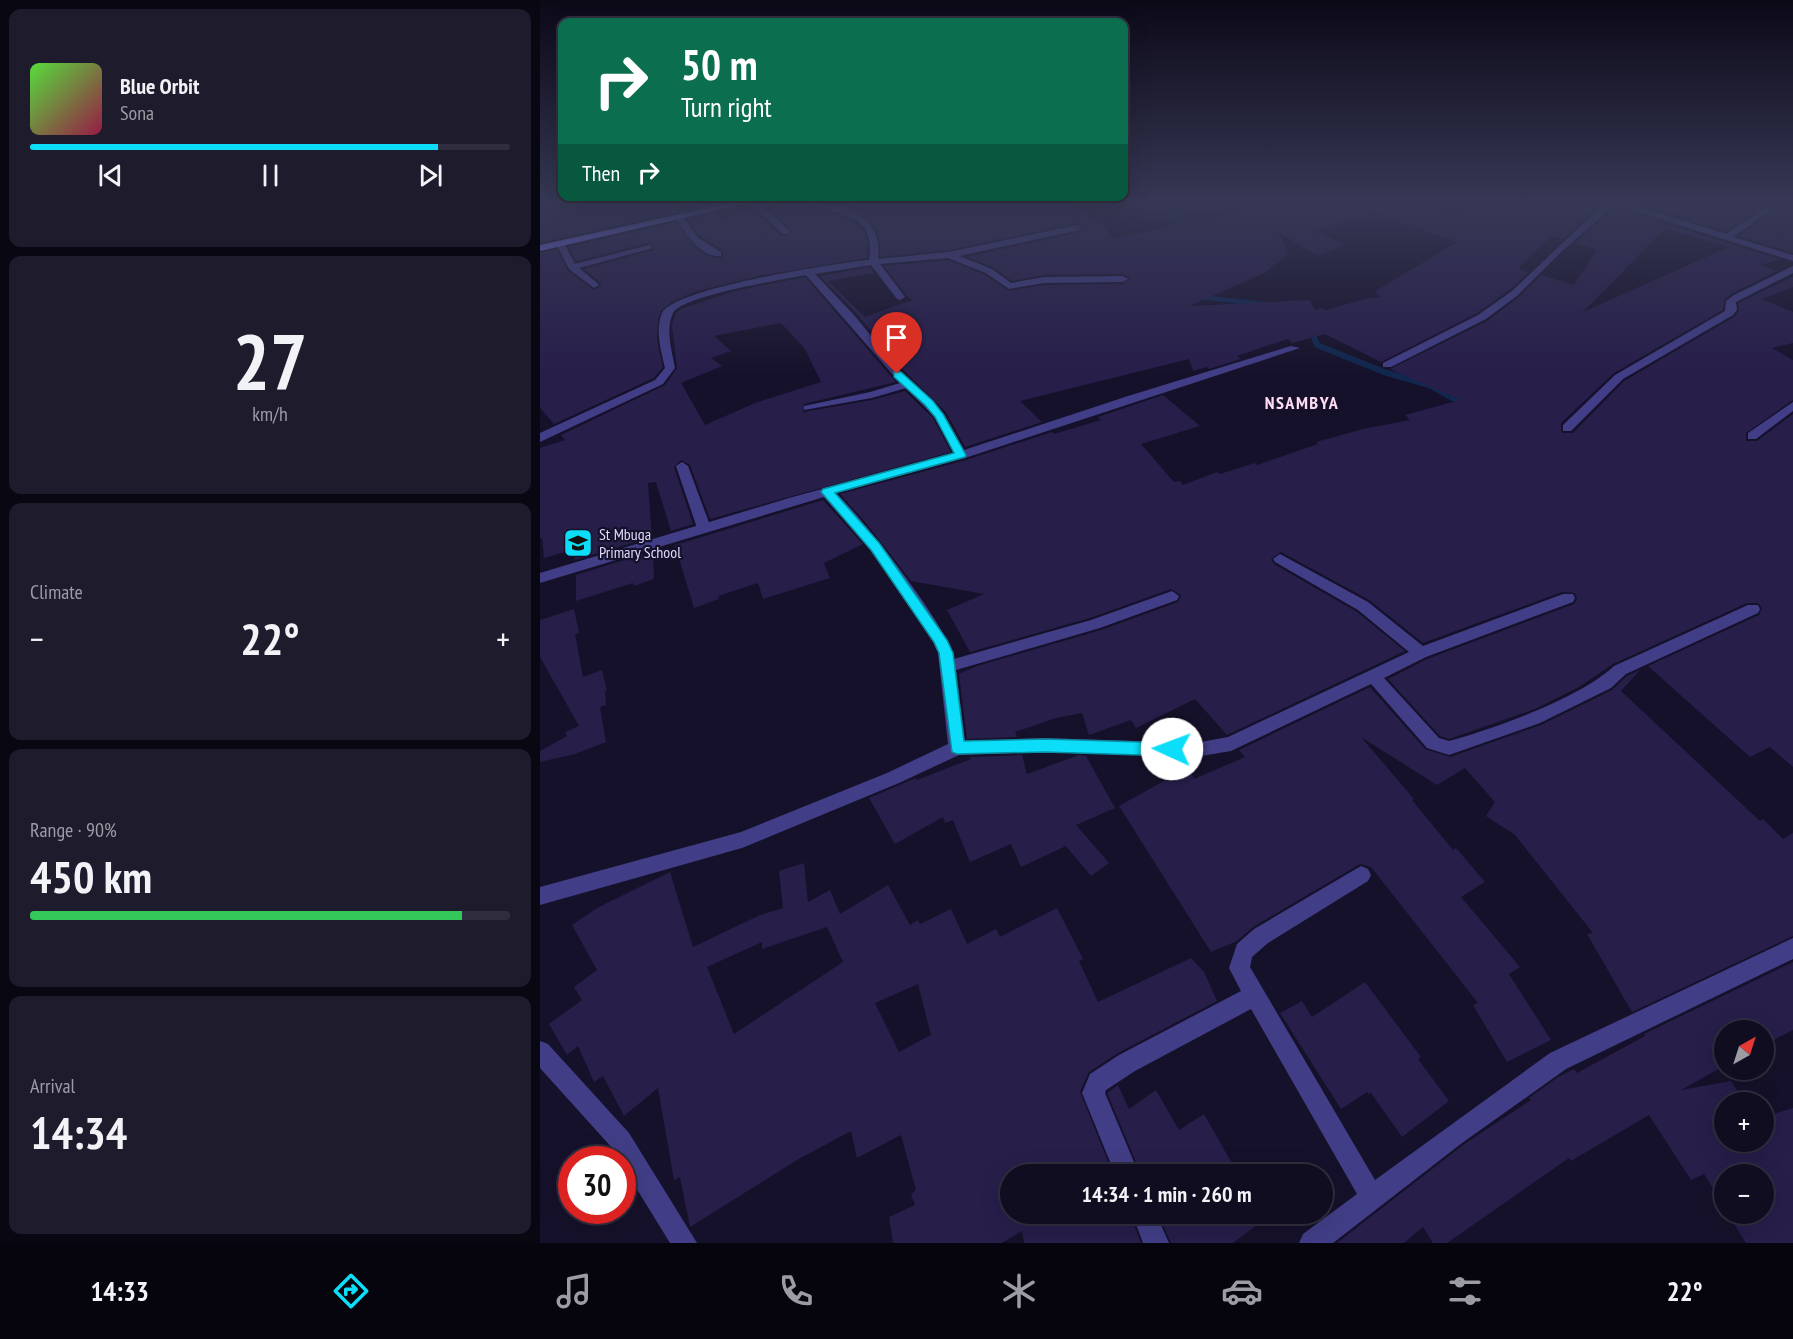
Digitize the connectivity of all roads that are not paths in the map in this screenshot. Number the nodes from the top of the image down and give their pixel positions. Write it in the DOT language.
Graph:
graph roads {
  1 [pos="568,259"];
  2 [pos="604,259"];
  3 [pos="873,259"];
  4 [pos="915,259"];
  5 [pos="959,259"];
  6 [pos="1549,259"];
  7 [pos="873,262"];
  8 [pos="572,267"];
  9 [pos="1793,269"];
  10 [pos="809,272"];
  11 [pos="1123,279"];
  12 [pos="594,285"];
  13 [pos="900,297"];
  14 [pos="1295,348"];
  15 [pos="1387,365"];
  16 [pos="908,384"];
  17 [pos="1793,405"];
  18 [pos="808,408"];
  19 [pos="1567,428"];
  20 [pos="1752,436"];
  21 [pos="540,438"];
  22 [pos="961,455"];
  23 [pos="682,466"];
  24 [pos="827,492"];
  25 [pos="704,528"];
  26 [pos="1280,559"];
  27 [pos="540,578"];
  28 [pos="1172,596"];
  29 [pos="1568,598"];
  30 [pos="1753,609"];
  31 [pos="1421,653"];
  32 [pos="947,667"];
  33 [pos="1372,675"];
  34 [pos="957,748"];
  35 [pos="1361,875"];
  36 [pos="540,896"];
  37 [pos="1793,948"];
  38 [pos="1255,994"];
  39 [pos="540,1052"];
  40 [pos="1123,1164"];
  41 [pos="1371,1197"];
  42 [pos="1148,1224"];
  43 [pos="684,1243"];
  44 [pos="1156,1243"];
  45 [pos="1312,1243"];
  1 -- 8 [label="street"];
  2 -- 8 [label="street"];
  3 -- 7 [label="street"];
  4 -- 7 [label="street"];
  5 -- 11 [label="street"];
  6 -- 15 [label="street"];
  7 -- 10 [label="street"];
  7 -- 13 [label="street"];
  8 -- 12 [label="street"];
  9 -- 19 [label="street"];
  10 -- 16 [label="street"];
  10 -- 21 [label="street"];
  14 -- 22 [label="street"];
  16 -- 18 [label="street"];
  16 -- 22 [label="street"];
  17 -- 20 [label="street"];
  22 -- 24 [label="street"];
  23 -- 25 [label="street"];
  24 -- 25 [label="street"];
  24 -- 32 [label="street"];
  25 -- 27 [label="street"];
  26 -- 31 [label="street"];
  28 -- 32 [label="street"];
  29 -- 31 [label="street"];
  30 -- 33 [label="street"];
  31 -- 33 [label="street"];
  32 -- 34 [label="street"];
  33 -- 34 [label="street"];
  34 -- 36 [label="street"];
  35 -- 38 [label="street"];
  37 -- 41 [label="street"];
  38 -- 40 [label="street"];
  38 -- 41 [label="street"];
  39 -- 43 [label="street"];
  41 -- 45 [label="street"];
  42 -- 44 [label="street"];
}
